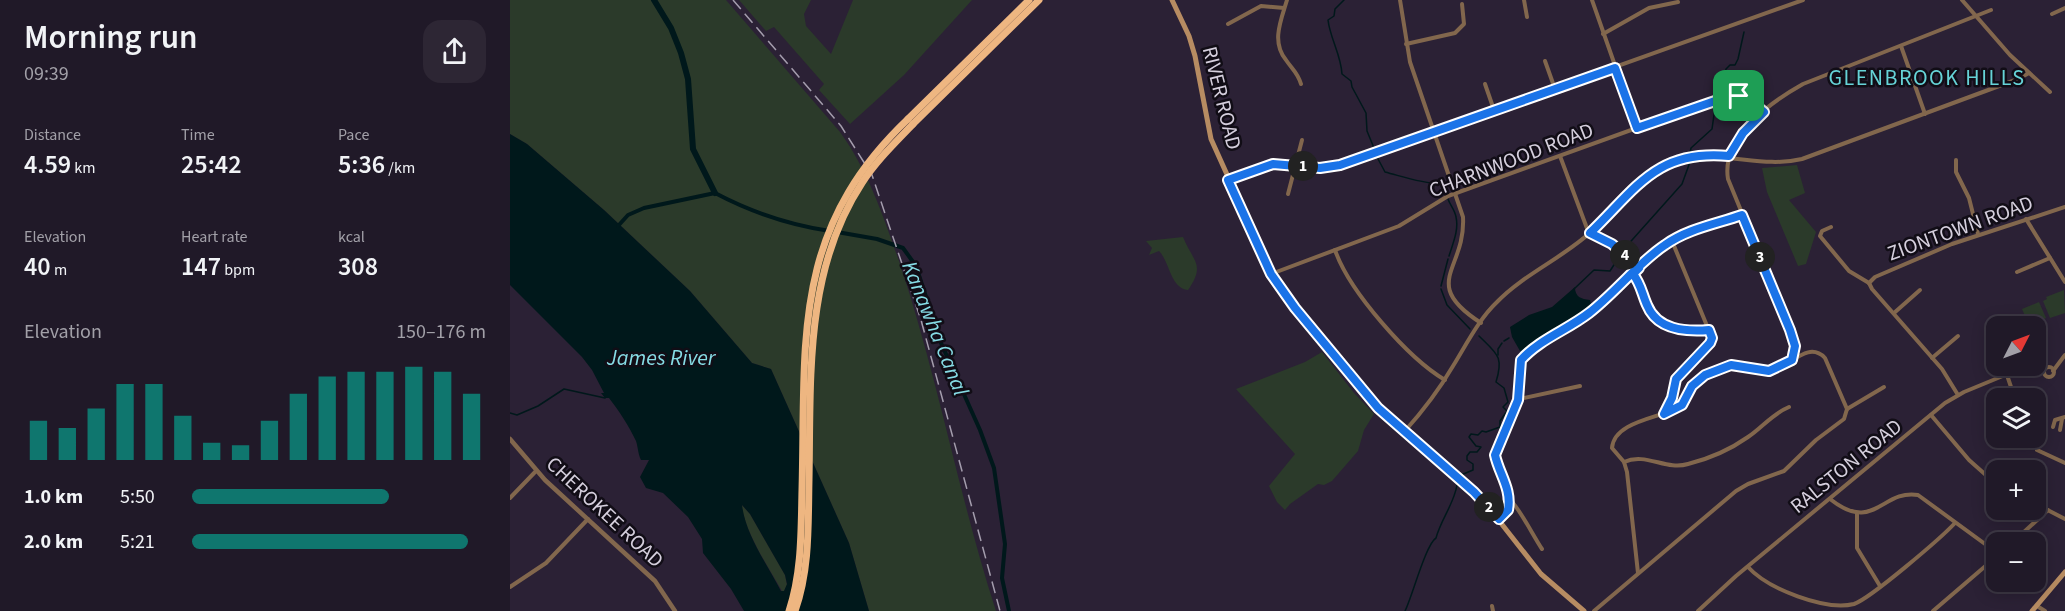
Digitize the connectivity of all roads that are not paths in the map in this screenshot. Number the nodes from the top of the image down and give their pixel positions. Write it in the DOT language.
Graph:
graph roads {
  1 [pos="1029,0"];
  2 [pos="1039,0"];
  3 [pos="1181,0"];
  4 [pos="1287,0"];
  5 [pos="1400,0"];
  6 [pos="1524,0"];
  7 [pos="1592,0"];
  8 [pos="1803,0"];
  9 [pos="1962,0"];
  10 [pos="1796,1"];
  11 [pos="1173,2"];
  12 [pos="1678,2"];
  13 [pos="1462,4"];
  14 [pos="1284,8"];
  15 [pos="2065,8"];
  16 [pos="1991,10"];
  17 [pos="2052,14"];
  18 [pos="1976,16"];
  19 [pos="1527,17"];
  20 [pos="1228,24"];
  21 [pos="1603,34"];
  22 [pos="1406,44"];
  23 [pos="1901,46"];
  24 [pos="1545,61"];
  25 [pos="1615,68"];
  26 [pos="2029,73"];
  27 [pos="1301,84"];
  28 [pos="1485,84"];
  29 [pos="1555,89"];
  30 [pos="2050,92"];
  31 [pos="1494,110"];
  32 [pos="1764,112"];
  33 [pos="1925,114"];
  34 [pos="911,122"];
  35 [pos="1637,128"];
  36 [pos="1434,132"];
  37 [pos="1302,140"];
  38 [pos="1560,156"];
  39 [pos="1729,156"];
  40 [pos="1956,160"];
  41 [pos="1297,165"];
  42 [pos="1228,180"];
  43 [pos="1456,193"];
  44 [pos="1288,194"];
  45 [pos="2065,207"];
  46 [pos="1742,215"];
  47 [pos="2025,219"];
  48 [pos="1831,226"];
  49 [pos="1590,233"];
  50 [pos="1978,234"];
  51 [pos="1672,241"];
  52 [pos="1335,250"];
  53 [pos="2050,258"];
  54 [pos="1639,268"];
  55 [pos="2017,272"];
  56 [pos="1271,274"];
  57 [pos="1633,274"];
  58 [pos="2065,282"];
  59 [pos="1869,283"];
  60 [pos="1920,290"];
  61 [pos="1894,313"];
  62 [pos="1481,322"];
  63 [pos="1709,330"];
  64 [pos="1958,336"];
  65 [pos="2065,355"];
  66 [pos="1932,358"];
  67 [pos="1792,360"];
  68 [pos="2053,371"];
  69 [pos="2005,376"];
  70 [pos="1445,380"];
  71 [pos="1580,386"];
  72 [pos="1884,387"];
  73 [pos="1958,395"];
  74 [pos="1518,399"];
  75 [pos="1789,407"];
  76 [pos="1847,409"];
  77 [pos="1664,414"];
  78 [pos="1931,416"];
  79 [pos="2064,418"];
  80 [pos="2052,427"];
  81 [pos="2060,430"];
  82 [pos="1404,432"];
  83 [pos="510,440"];
  84 [pos="2037,450"];
  85 [pos="1624,462"];
  86 [pos="2065,463"];
  87 [pos="536,471"];
  88 [pos="1986,476"];
  89 [pos="510,498"];
  90 [pos="1509,499"];
  91 [pos="1830,499"];
  92 [pos="2048,510"];
  93 [pos="1857,513"];
  94 [pos="588,519"];
  95 [pos="1499,519"];
  96 [pos="2065,519"];
  97 [pos="1955,523"];
  98 [pos="2025,532"];
  99 [pos="1986,547"];
  100 [pos="1542,549"];
  101 [pos="1986,564"];
  102 [pos="1748,567"];
  103 [pos="2065,572"];
  104 [pos="1638,573"];
  105 [pos="1880,586"];
  106 [pos="510,587"];
  107 [pos="2037,606"];
  108 [pos="675,611"];
  109 [pos="789,611"];
  110 [pos="795,611"];
  111 [pos="1584,611"];
  112 [pos="1594,611"];
  113 [pos="1698,611"];
  114 [pos="1933,611"];
  115 [pos="2032,611"];
  116 [pos="2045,611"];
  1 -- 34 [label="highway"];
  2 -- 34 [label="highway"];
  3 -- 11 [label="main road"];
  4 -- 14 [label="street"];
  5 -- 22 [label="street"];
  6 -- 19 [label="street"];
  7 -- 21 [label="street"];
  8 -- 10 [label="street"];
  9 -- 18 [label="street"];
  10 -- 25 [label="street"];
  11 -- 42 [label="main road, RIVER ROAD"];
  12 -- 21 [label="street"];
  13 -- 22 [label="street"];
  14 -- 20 [label="street"];
  14 -- 27 [label="street"];
  15 -- 17 [label="street"];
  16 -- 18 [label="street"];
  18 -- 23 [label="street"];
  18 -- 26 [label="street"];
  21 -- 25 [label="street"];
  22 -- 36 [label="street"];
  23 -- 32 [label="street"];
  23 -- 33 [label="street"];
  24 -- 29 [label="street"];
  25 -- 29 [label="street"];
  25 -- 35 [label="street"];
  26 -- 30 [label="street"];
  26 -- 33 [label="street"];
  28 -- 31 [label="street"];
  29 -- 31 [label="street"];
  31 -- 36 [label="street"];
  32 -- 35 [label="street, CHARNWOOD ROAD"];
  32 -- 39 [label="street"];
  33 -- 39 [label="street"];
  34 -- 109 [label="highway, bridge"];
  34 -- 110 [label="highway, bridge"];
  35 -- 38 [label="street, CHARNWOOD ROAD"];
  36 -- 41 [label="street"];
  36 -- 43 [label="street"];
  37 -- 41 [label="street"];
  38 -- 43 [label="street, CHARNWOOD ROAD"];
  38 -- 49 [label="street"];
  39 -- 46 [label="street"];
  39 -- 49 [label="street"];
  40 -- 50 [label="street"];
  41 -- 42 [label="street"];
  41 -- 44 [label="street"];
  42 -- 56 [label="main road, RIVER ROAD"];
  43 -- 52 [label="street, CHARNWOOD ROAD"];
  43 -- 62 [label="street"];
  45 -- 47 [label="street, ZIONTOWN ROAD"];
  46 -- 51 [label="street"];
  46 -- 67 [label="street"];
  47 -- 50 [label="street, ZIONTOWN ROAD"];
  47 -- 53 [label="street"];
  48 -- 59 [label="street"];
  49 -- 54 [label="street"];
  49 -- 62 [label="street"];
  50 -- 59 [label="street, ZIONTOWN ROAD"];
  51 -- 54 [label="street"];
  51 -- 63 [label="street"];
  52 -- 56 [label="street, CHARNWOOD ROAD"];
  52 -- 70 [label="street"];
  53 -- 55 [label="street"];
  53 -- 58 [label="street"];
  54 -- 57 [label="street"];
  56 -- 82 [label="main road, RIVER ROAD"];
  57 -- 63 [label="street"];
  57 -- 74 [label="street"];
  59 -- 61 [label="street"];
  60 -- 61 [label="street"];
  61 -- 66 [label="street"];
  62 -- 70 [label="street"];
  63 -- 77 [label="street"];
  64 -- 66 [label="street"];
  65 -- 68 [label="street"];
  66 -- 73 [label="street"];
  67 -- 76 [label="street"];
  67 -- 77 [label="street"];
  69 -- 73 [label="street, RALSTON ROAD"];
  70 -- 82 [label="street"];
  71 -- 74 [label="street"];
  72 -- 76 [label="street"];
  73 -- 78 [label="street, RALSTON ROAD"];
  74 -- 90 [label="street"];
  75 -- 85 [label="street"];
  76 -- 104 [label="street"];
  77 -- 85 [label="street"];
  78 -- 88 [label="street"];
  78 -- 91 [label="street, RALSTON ROAD"];
  79 -- 80 [label="street"];
  79 -- 81 [label="street"];
  82 -- 95 [label="main road, RIVER ROAD"];
  83 -- 87 [label="street, CHEROKEE ROAD"];
  84 -- 86 [label="street"];
  85 -- 104 [label="street"];
  87 -- 89 [label="street"];
  87 -- 94 [label="street, CHEROKEE ROAD"];
  90 -- 95 [label="street"];
  90 -- 100 [label="street"];
  91 -- 93 [label="street"];
  91 -- 102 [label="street, RALSTON ROAD"];
  92 -- 96 [label="street"];
  92 -- 98 [label="street"];
  93 -- 97 [label="street"];
  93 -- 105 [label="street"];
  94 -- 106 [label="street"];
  94 -- 108 [label="street, CHEROKEE ROAD"];
  95 -- 111 [label="main road, RIVER ROAD"];
  97 -- 99 [label="street"];
  97 -- 105 [label="street"];
  101 -- 114 [label="street"];
  102 -- 105 [label="street"];
  102 -- 113 [label="street, RALSTON ROAD"];
  103 -- 107 [label="main road"];
  104 -- 112 [label="street"];
  107 -- 115 [label="main road"];
  107 -- 116 [label="street"];
}
